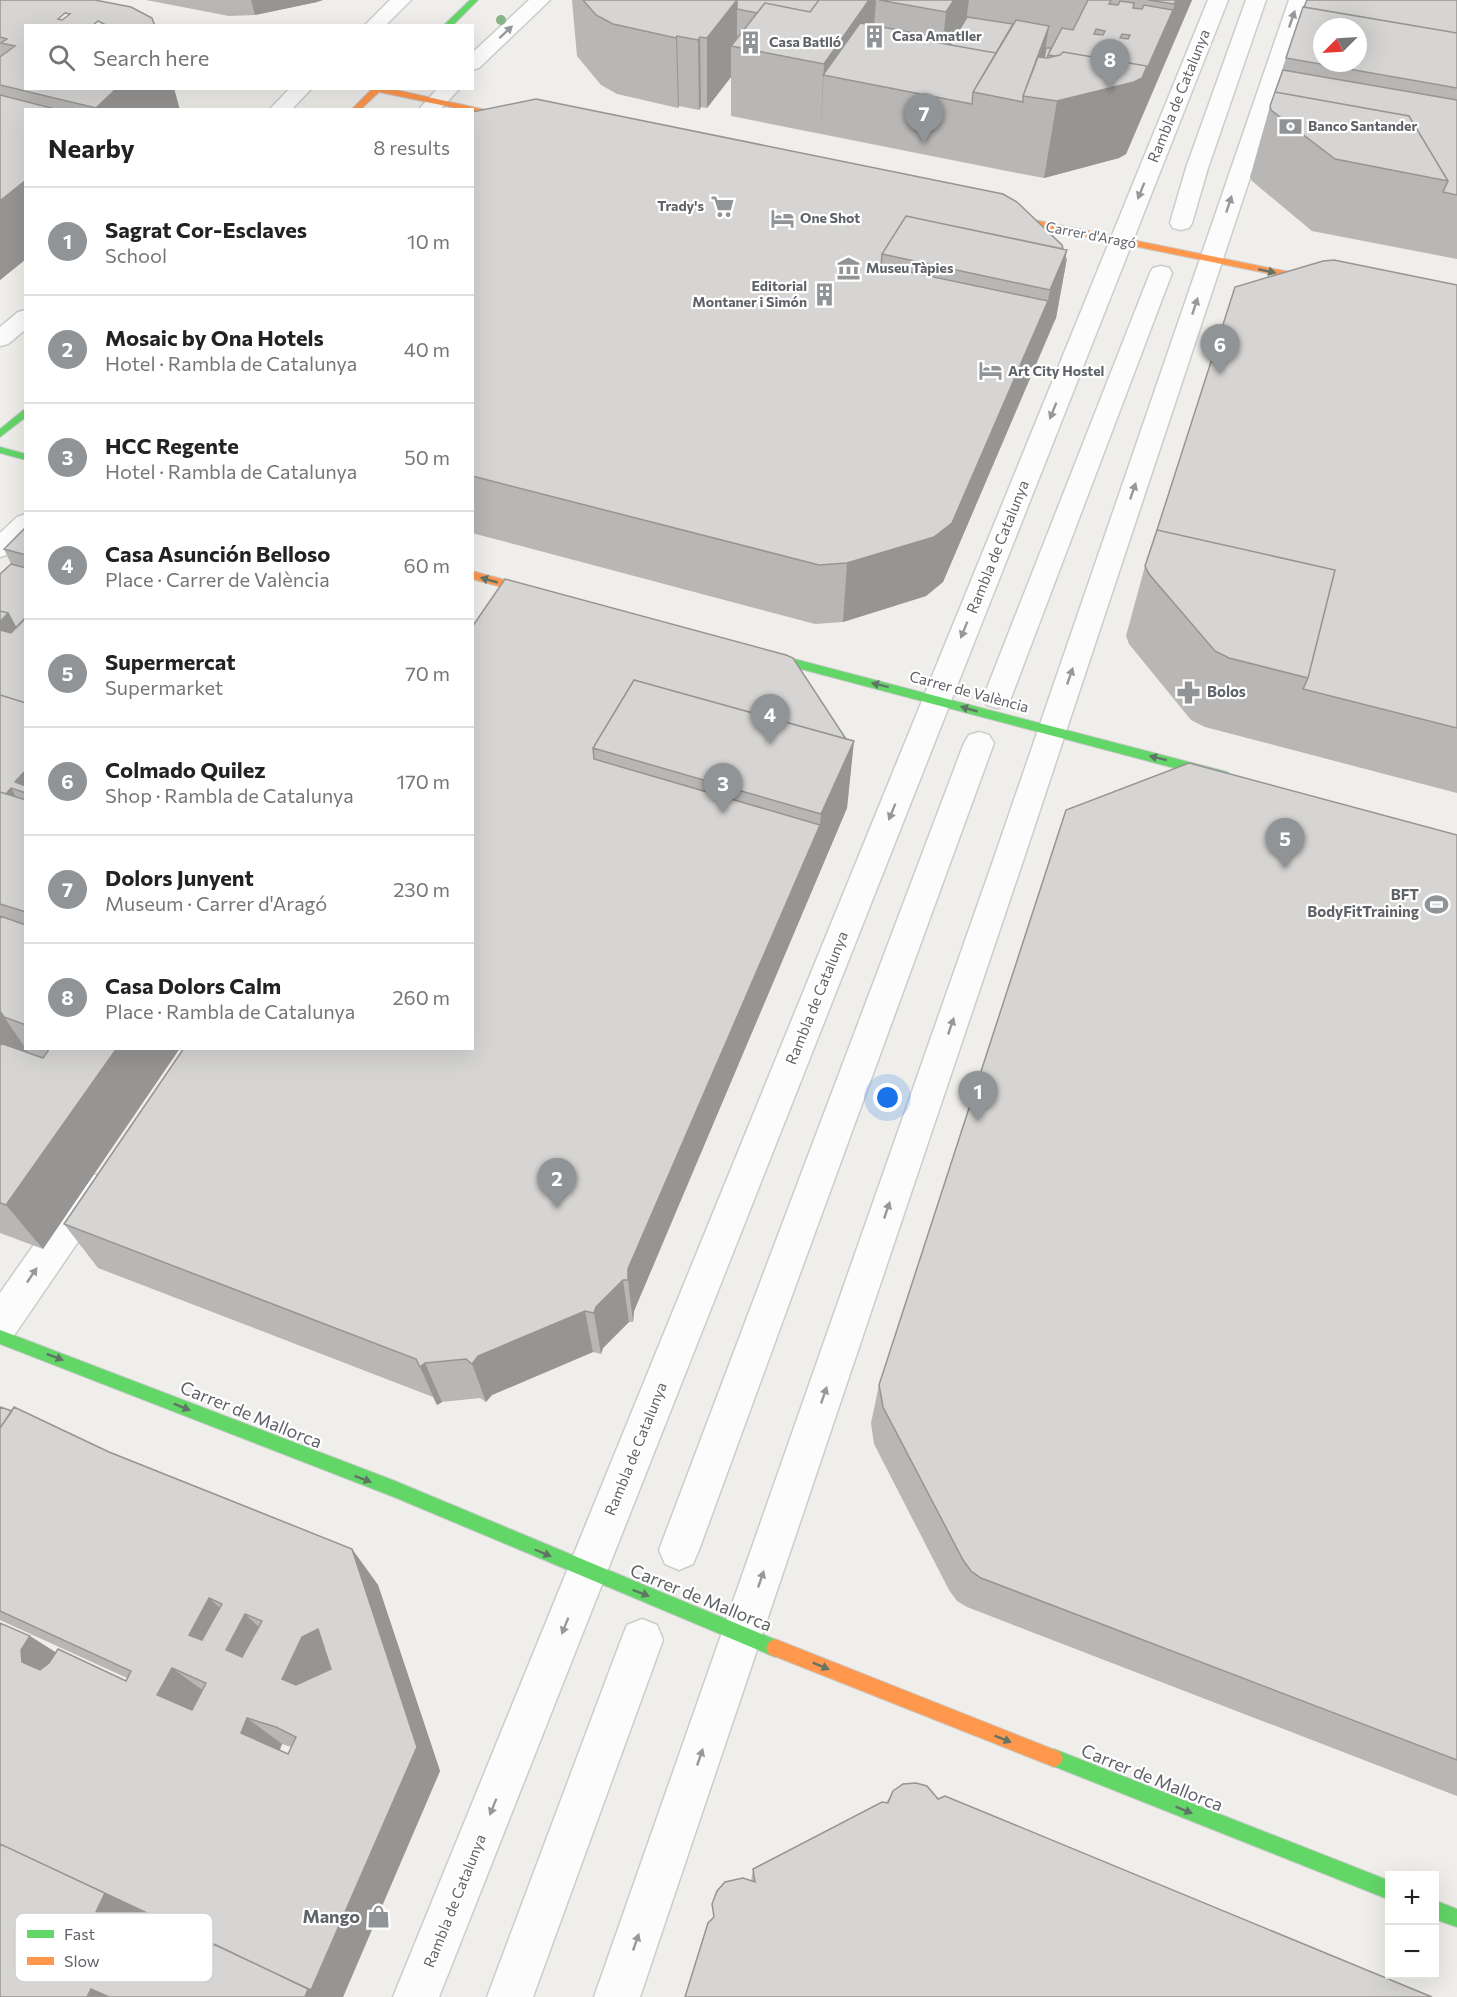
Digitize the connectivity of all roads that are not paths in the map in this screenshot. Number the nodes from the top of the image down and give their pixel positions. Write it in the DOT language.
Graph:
graph roads {
  1 [pos="401,0"];
  2 [pos="474,0"];
  3 [pos="540,0"];
  4 [pos="1218,0"];
  5 [pos="1256,0"];
  6 [pos="1299,0"];
  7 [pos="375,24"];
  8 [pos="449,24"];
  9 [pos="474,62"];
  10 [pos="300,90"];
  11 [pos="375,90"];
  12 [pos="382,90"];
  13 [pos="438,100"];
  14 [pos="281,108"];
  15 [pos="357,108"];
  16 [pos="544,123"];
  17 [pos="979,212"];
  18 [pos="1181,223"];
  19 [pos="1121,241"];
  20 [pos="1210,259"];
  21 [pos="1161,273"];
  22 [pos="1343,286"];
  23 [pos="24,319"];
  24 [pos="0,339"];
  25 [pos="24,413"];
  26 [pos="0,434"];
  27 [pos="0,450"];
  28 [pos="24,456"];
  29 [pos="24,525"];
  30 [pos="0,548"];
  31 [pos="474,576"];
  32 [pos="520,588"];
  33 [pos="558,599"];
  34 [pos="503,614"];
  35 [pos="743,649"];
  36 [pos="997,698"];
  37 [pos="937,699"];
  38 [pos="1052,731"];
  39 [pos="979,742"];
  40 [pos="1242,781"];
  41 [pos="110,1166"];
  42 [pos="0,1324"];
  43 [pos="0,1337"];
  44 [pos="679,1550"];
  45 [pos="586,1571"];
  46 [pos="743,1635"];
  47 [pos="642,1640"];
  48 [pos="1385,1889"];
  49 [pos="1439,1911"];
  50 [pos="1457,1918"];
  51 [pos="416,1997"];
  52 [pos="510,1997"];
  53 [pos="617,1997"];
  1 -- 7 [label="street"];
  2 -- 8 [label="main road"];
  9 -- 3 [label="street, one-way"];
  4 -- 19 [label="street, Rambla de Catalunya, one-way"];
  5 -- 18 [label="street"];
  20 -- 6 [label="street, one-way"];
  10 -- 14 [label="street"];
  11 -- 15 [label="main road"];
  12 -- 13 [label="main road"];
  13 -- 16 [label="main road"];
  17 -- 19 [label="main road, Carrer d'Aragó"];
  19 -- 20 [label="main road, Carrer d'Aragó"];
  19 -- 37 [label="street, Rambla de Catalunya, one-way"];
  20 -- 22 [label="main road, Carrer d'Aragó, one-way"];
  38 -- 20 [label="street, one-way"];
  21 -- 36 [label="street"];
  23 -- 24 [label="street"];
  25 -- 26 [label="main road"];
  27 -- 28 [label="main road"];
  29 -- 30 [label="street"];
  32 -- 31 [label="main road, one-way"];
  32 -- 33 [label="main road"];
  32 -- 34 [label="street"];
  37 -- 35 [label="main road, Carrer de València, one-way"];
  38 -- 37 [label="main road, Carrer de València, one-way"];
  37 -- 45 [label="street, Rambla de Catalunya, one-way"];
  40 -- 38 [label="main road, Carrer de València, one-way"];
  46 -- 38 [label="street, one-way"];
  39 -- 44 [label="street"];
  42 -- 41 [label="street, one-way"];
  43 -- 45 [label="main road, Carrer de Mallorca, one-way"];
  45 -- 46 [label="main road, Carrer de Mallorca, one-way"];
  45 -- 51 [label="street, Rambla de Catalunya, one-way"];
  46 -- 48 [label="main road, Carrer de Mallorca, one-way"];
  53 -- 46 [label="street, one-way"];
  47 -- 52 [label="street"];
  49 -- 50 [label="main road"];
}
